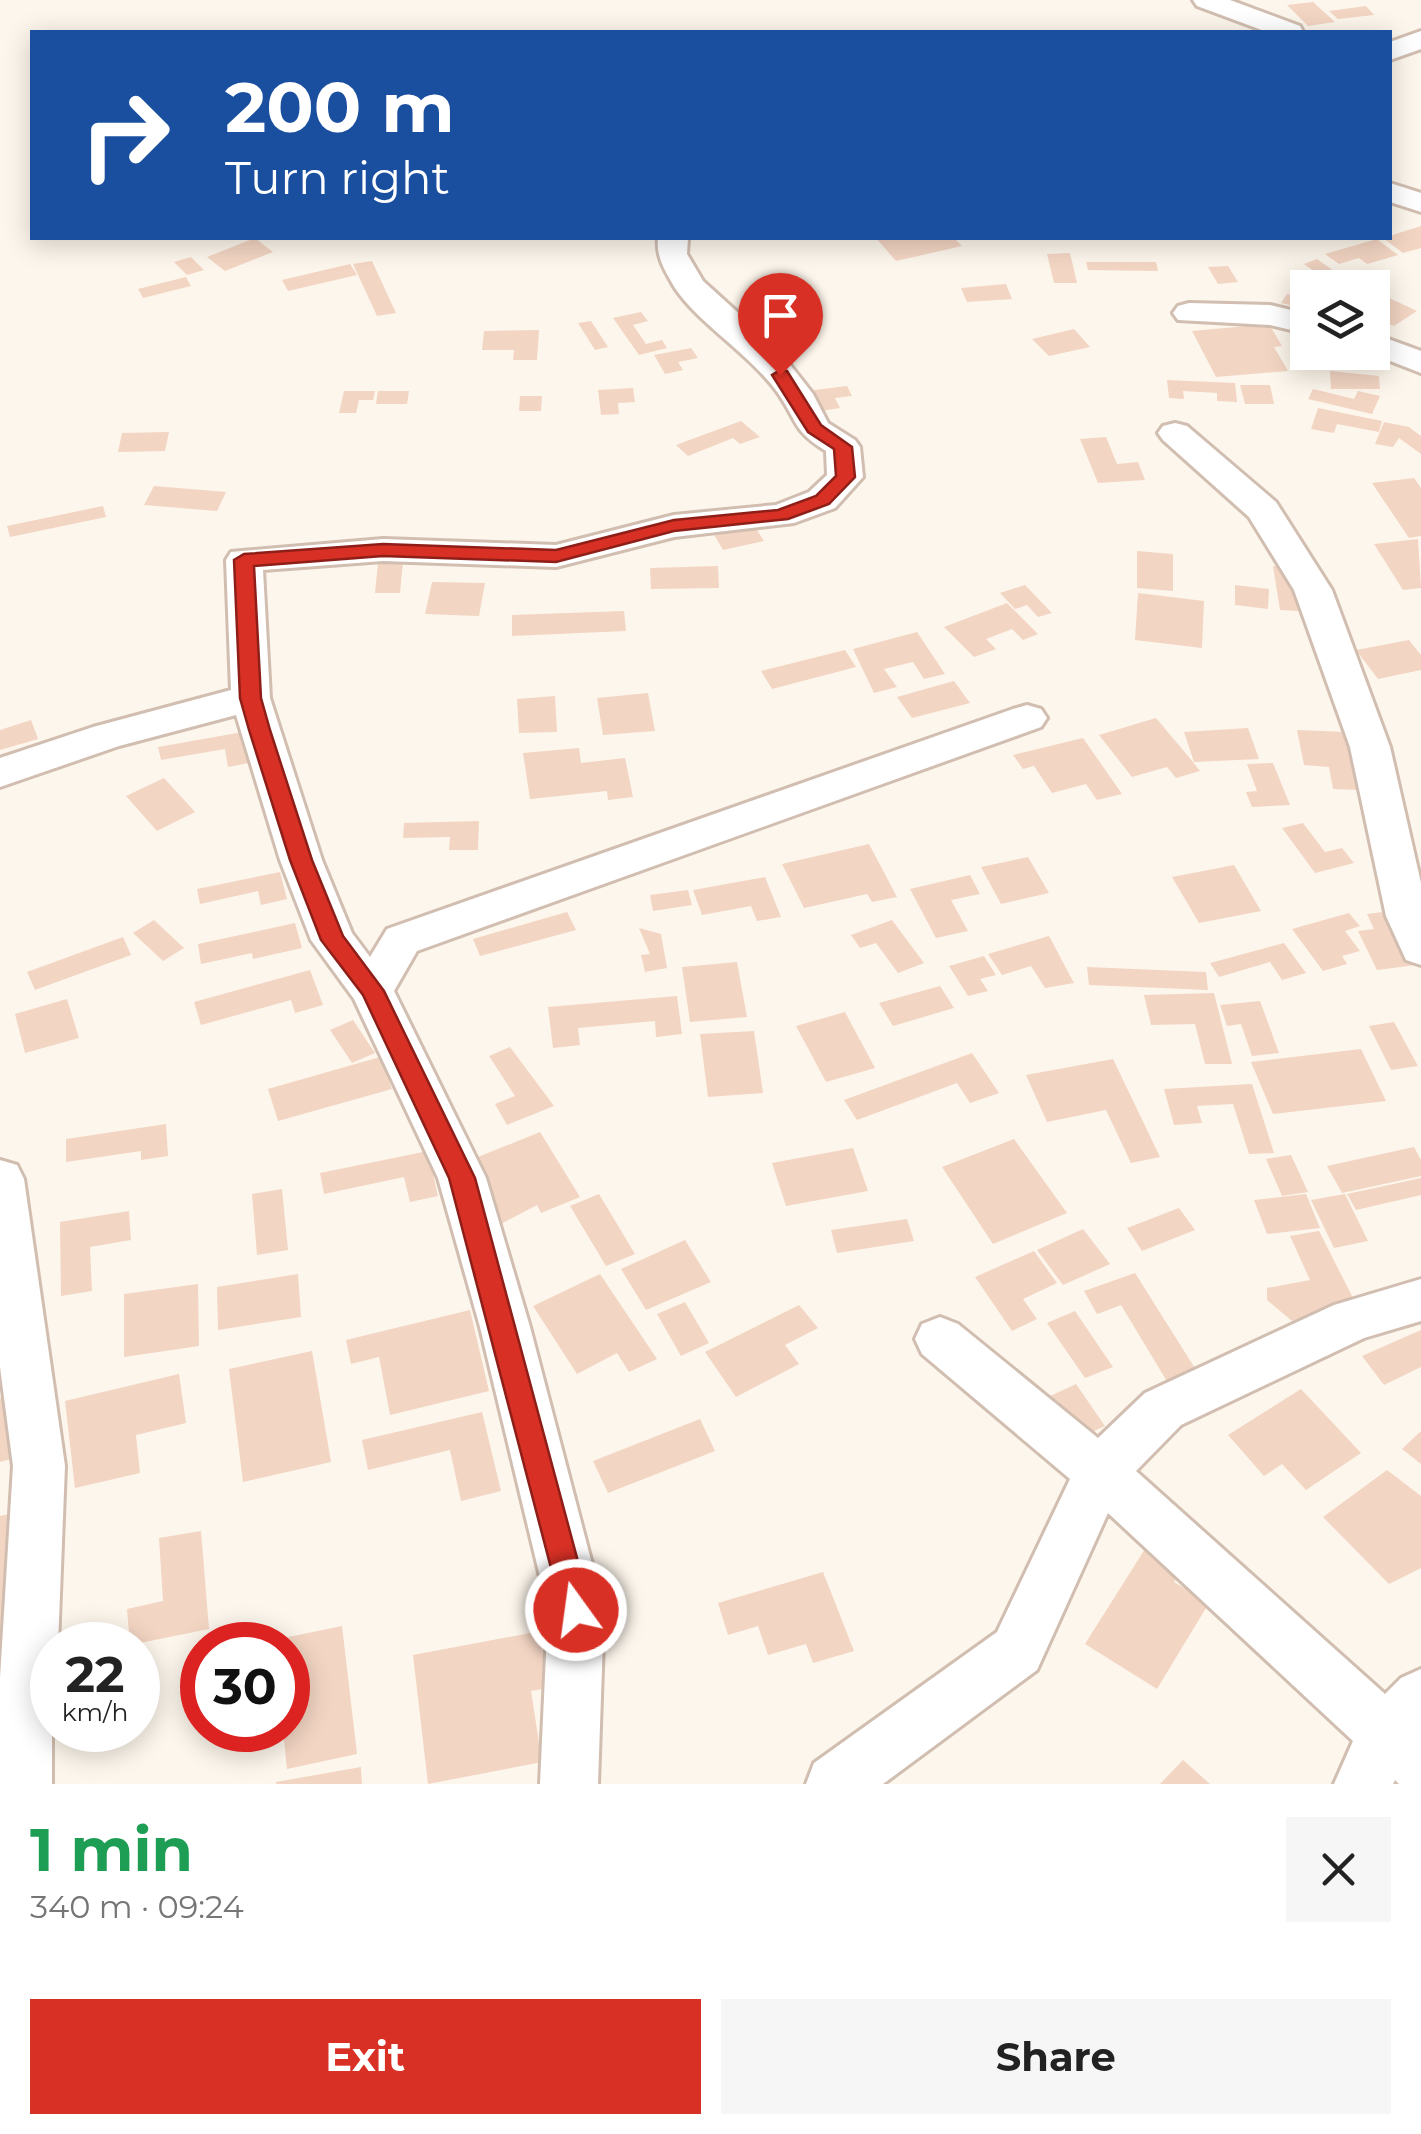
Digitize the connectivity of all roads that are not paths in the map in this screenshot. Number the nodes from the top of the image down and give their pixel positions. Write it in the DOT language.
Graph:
graph roads {
  1 [pos="1206,0"];
  2 [pos="1285,30"];
  3 [pos="1421,39"];
  4 [pos="1392,51"];
  5 [pos="1392,193"];
  6 [pos="1421,204"];
  7 [pos="673,240"];
  8 [pos="1189,313"];
  9 [pos="1290,320"];
  10 [pos="1390,351"];
  11 [pos="1421,364"];
  12 [pos="1175,433"];
  13 [pos="251,698"];
  14 [pos="1027,718"];
  15 [pos="0,774"];
  16 [pos="1421,949"];
  17 [pos="372,991"];
  18 [pos="0,1179"];
  19 [pos="1421,1300"];
  20 [pos="940,1339"];
  21 [pos="1100,1472"];
  22 [pos="1398,1745"];
  23 [pos="23,1784"];
  24 [pos="570,1784"];
  25 [pos="836,1784"];
  1 -- 2 [label="street"];
  3 -- 4 [label="street"];
  5 -- 6 [label="street"];
  7 -- 13 [label="street"];
  8 -- 9 [label="street"];
  10 -- 11 [label="street"];
  12 -- 16 [label="street"];
  13 -- 15 [label="street"];
  13 -- 17 [label="street"];
  14 -- 17 [label="street"];
  17 -- 24 [label="street"];
  18 -- 23 [label="street"];
  19 -- 21 [label="street"];
  20 -- 21 [label="street"];
  21 -- 22 [label="street"];
  21 -- 25 [label="street"];
}
